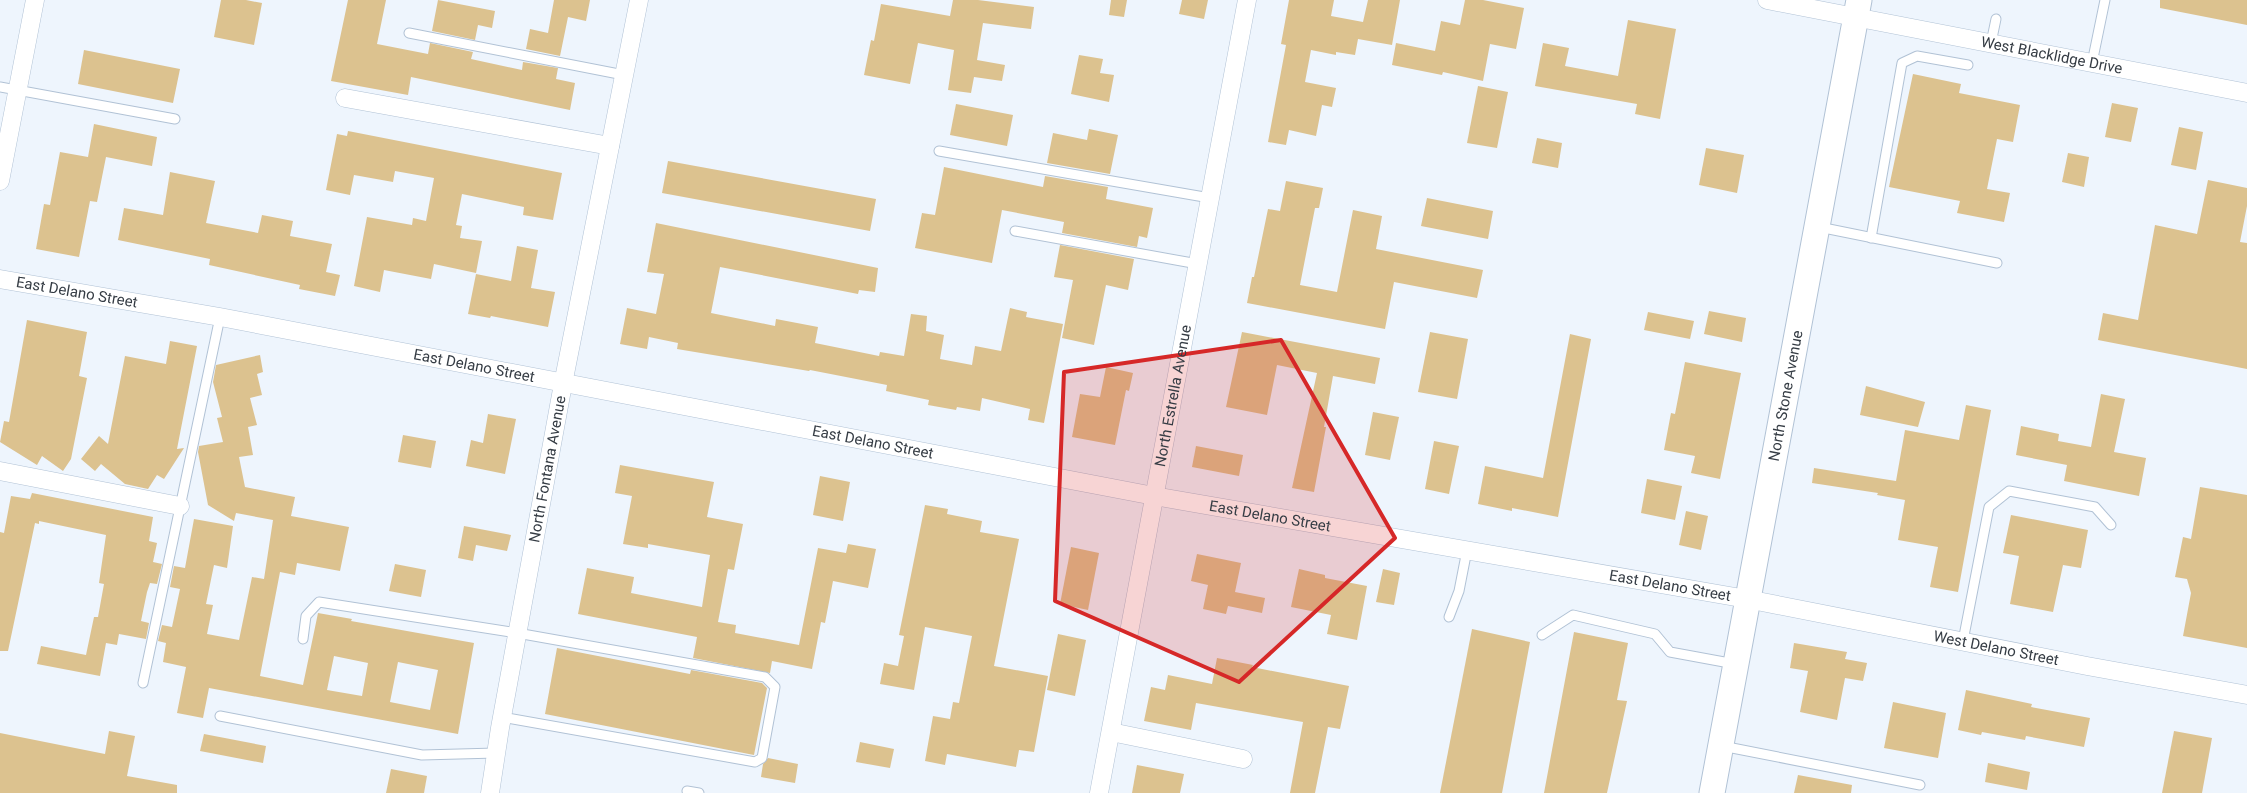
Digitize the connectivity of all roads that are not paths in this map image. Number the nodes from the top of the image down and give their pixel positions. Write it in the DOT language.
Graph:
graph roads {
  1 [pos="34,0"];
  2 [pos="639,0"];
  3 [pos="1247,0"];
  4 [pos="1767,0"];
  5 [pos="2105,0"];
  6 [pos="1858,8"];
  7 [pos="1996,19"];
  8 [pos="409,33"];
  9 [pos="1991,43"];
  10 [pos="2092,63"];
  11 [pos="1968,65"];
  12 [pos="624,75"];
  13 [pos="9,89"];
  14 [pos="2247,93"];
  15 [pos="345,98"];
  16 [pos="175,118"];
  17 [pos="610,146"];
  18 [pos="938,151"];
  19 [pos="0,181"];
  20 [pos="1210,198"];
  21 [pos="1817,227"];
  22 [pos="1015,231"];
  23 [pos="1871,238"];
  24 [pos="1997,263"];
  25 [pos="1198,264"];
  26 [pos="0,279"];
  27 [pos="220,317"];
  28 [pos="563,384"];
  29 [pos="0,471"];
  30 [pos="1154,496"];
  31 [pos="180,506"];
  32 [pos="2111,525"];
  33 [pos="1467,550"];
  34 [pos="1747,599"];
  35 [pos="1449,617"];
  36 [pos="518,633"];
  37 [pos="1542,635"];
  38 [pos="303,640"];
  39 [pos="1963,641"];
  40 [pos="1735,664"];
  41 [pos="143,683"];
  42 [pos="2247,695"];
  43 [pos="220,716"];
  44 [pos="502,717"];
  45 [pos="1110,732"];
  46 [pos="1720,745"];
  47 [pos="496,753"];
  48 [pos="1243,759"];
  49 [pos="1920,785"];
  50 [pos="687,791"];
  51 [pos="490,793"];
  52 [pos="699,793"];
  53 [pos="1099,793"];
  54 [pos="1712,793"];
  1 -- 13 [label="street"];
  2 -- 12 [label="street, North Fontana Avenue"];
  3 -- 20 [label="street, North Estrella Avenue"];
  4 -- 6 [label="street, West Blacklidge Drive"];
  5 -- 10 [label="lane"];
  6 -- 9 [label="street, West Blacklidge Drive"];
  6 -- 21 [label="main road, North Stone Avenue"];
  7 -- 9 [label="lane"];
  8 -- 12 [label="lane"];
  9 -- 10 [label="street, West Blacklidge Drive"];
  10 -- 14 [label="street, West Blacklidge Drive"];
  11 -- 23 [label="lane"];
  12 -- 17 [label="street, North Fontana Avenue"];
  13 -- 16 [label="lane"];
  13 -- 19 [label="street"];
  15 -- 17 [label="street"];
  17 -- 28 [label="street, North Fontana Avenue"];
  18 -- 20 [label="lane"];
  20 -- 25 [label="street, North Estrella Avenue"];
  21 -- 23 [label="lane"];
  21 -- 34 [label="main road, North Stone Avenue"];
  22 -- 25 [label="lane"];
  23 -- 24 [label="lane"];
  25 -- 30 [label="street, North Estrella Avenue"];
  26 -- 27 [label="street, East Delano Street"];
  27 -- 28 [label="street, East Delano Street"];
  27 -- 31 [label="lane"];
  28 -- 30 [label="street, East Delano Street"];
  28 -- 36 [label="street, North Fontana Avenue"];
  29 -- 31 [label="street"];
  30 -- 33 [label="street, East Delano Street"];
  30 -- 45 [label="street, North Estrella Avenue"];
  31 -- 41 [label="lane"];
  32 -- 39 [label="lane"];
  33 -- 34 [label="street, East Delano Street"];
  33 -- 35 [label="lane"];
  34 -- 39 [label="street, West Delano Street"];
  34 -- 40 [label="main road, North Stone Avenue"];
  36 -- 38 [label="lane"];
  36 -- 44 [label="street, North Fontana Avenue"];
  36 -- 44 [label="lane"];
  37 -- 40 [label="lane"];
  39 -- 42 [label="street, West Delano Street"];
  40 -- 46 [label="main road, North Stone Avenue"];
  43 -- 47 [label="lane"];
  44 -- 47 [label="street, North Fontana Avenue"];
  45 -- 48 [label="street"];
  45 -- 53 [label="street, North Estrella Avenue"];
  46 -- 49 [label="lane"];
  46 -- 54 [label="main road, North Stone Avenue"];
  47 -- 51 [label="street, North Fontana Avenue"];
  50 -- 52 [label="lane"];
}
